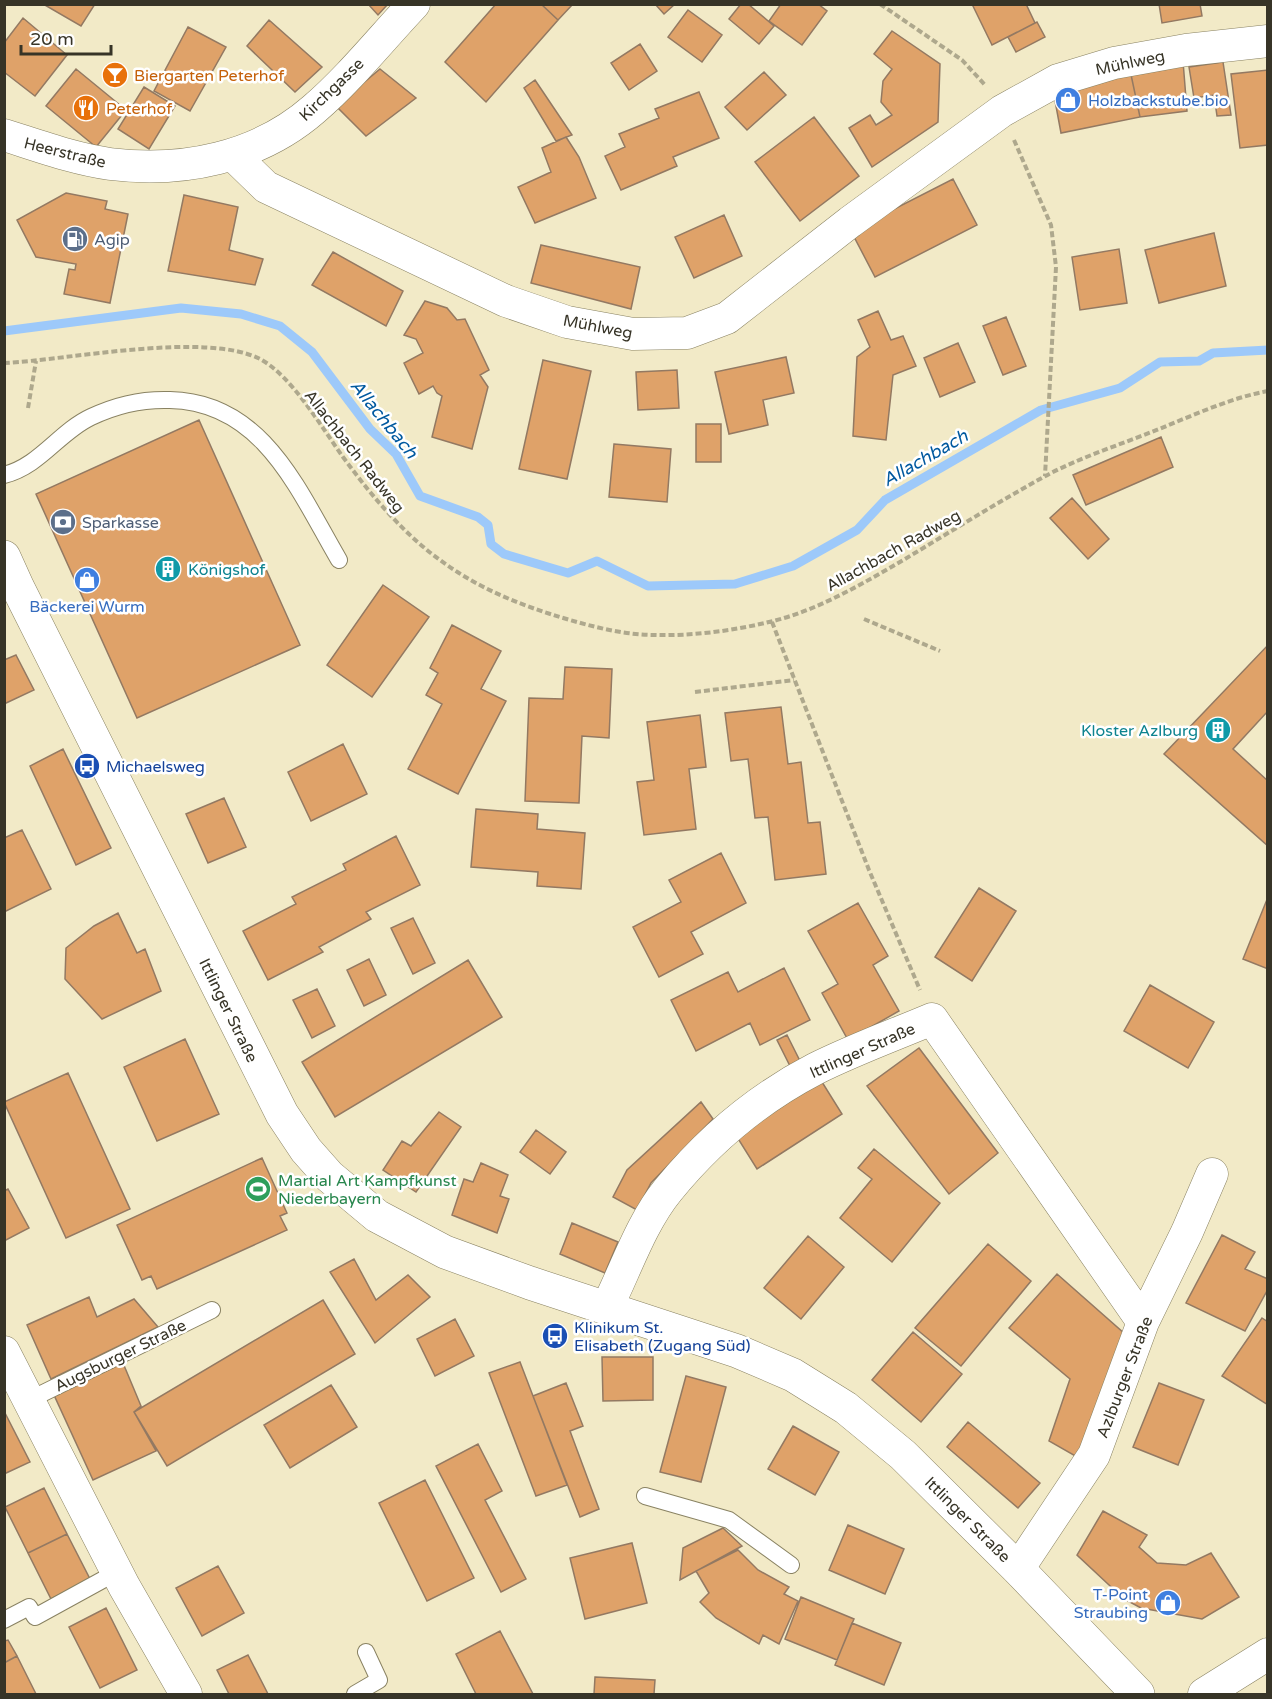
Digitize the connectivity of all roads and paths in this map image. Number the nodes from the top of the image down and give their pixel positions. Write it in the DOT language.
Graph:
graph roads {
  1 [pos="414,4"];
  2 [pos="880,4"];
  3 [pos="1268,41"];
  4 [pos="1002,111"];
  5 [pos="4,135"];
  6 [pos="234,156"];
  7 [pos="36,361"];
  8 [pos="4,363"];
  9 [pos="1268,391"];
  10 [pos="28,408"];
  11 [pos="4,474"];
  12 [pos="1045,476"];
  13 [pos="4,557"];
  14 [pos="339,560"];
  15 [pos="864,619"];
  16 [pos="772,622"];
  17 [pos="940,651"];
  18 [pos="794,680"];
  19 [pos="695,692"];
  20 [pos="932,1019"];
  21 [pos="1212,1174"];
  22 [pos="608,1307"];
  23 [pos="212,1310"];
  24 [pos="1143,1322"];
  25 [pos="4,1352"];
  26 [pos="29,1400"];
  27 [pos="645,1496"];
  28 [pos="791,1565"];
  29 [pos="1018,1569"];
  30 [pos="117,1572"];
  31 [pos="4,1620"];
  32 [pos="366,1652"];
  33 [pos="1268,1654"];
  34 [pos="186,1695"];
  35 [pos="355,1695"];
  36 [pos="1138,1695"];
  37 [pos="1204,1695"];
  1 -- 6 [label="street, Kirchgasse"];
  2 -- 4 [label="path"];
  3 -- 4 [label="street, Mühlweg"];
  4 -- 6 [label="street, Mühlweg"];
  4 -- 12 [label="path"];
  5 -- 6 [label="street, Heerstraße"];
  7 -- 8 [label="path, Allachbach Radweg"];
  7 -- 10 [label="path"];
  7 -- 16 [label="path, Allachbach Radweg"];
  9 -- 12 [label="path, Allachbach Radweg"];
  11 -- 14 [label="lane"];
  12 -- 16 [label="path, Allachbach Radweg"];
  13 -- 22 [label="street, Ittlinger Straße"];
  15 -- 17 [label="path"];
  16 -- 18 [label="path"];
  18 -- 19 [label="path"];
  18 -- 20 [label="path"];
  20 -- 22 [label="street, Ittlinger Straße"];
  20 -- 24 [label="street, Ittlinger Straße"];
  21 -- 24 [label="street, Azlburger Straße"];
  22 -- 29 [label="street, Ittlinger Straße"];
  23 -- 26 [label="lane, Augsburger Straße"];
  24 -- 29 [label="street, Azlburger Straße"];
  25 -- 26 [label="street"];
  26 -- 30 [label="street"];
  27 -- 28 [label="lane"];
  29 -- 36 [label="street, Ittlinger Straße"];
  30 -- 31 [label="lane"];
  30 -- 34 [label="street"];
  32 -- 35 [label="lane"];
  33 -- 37 [label="street"];
}
